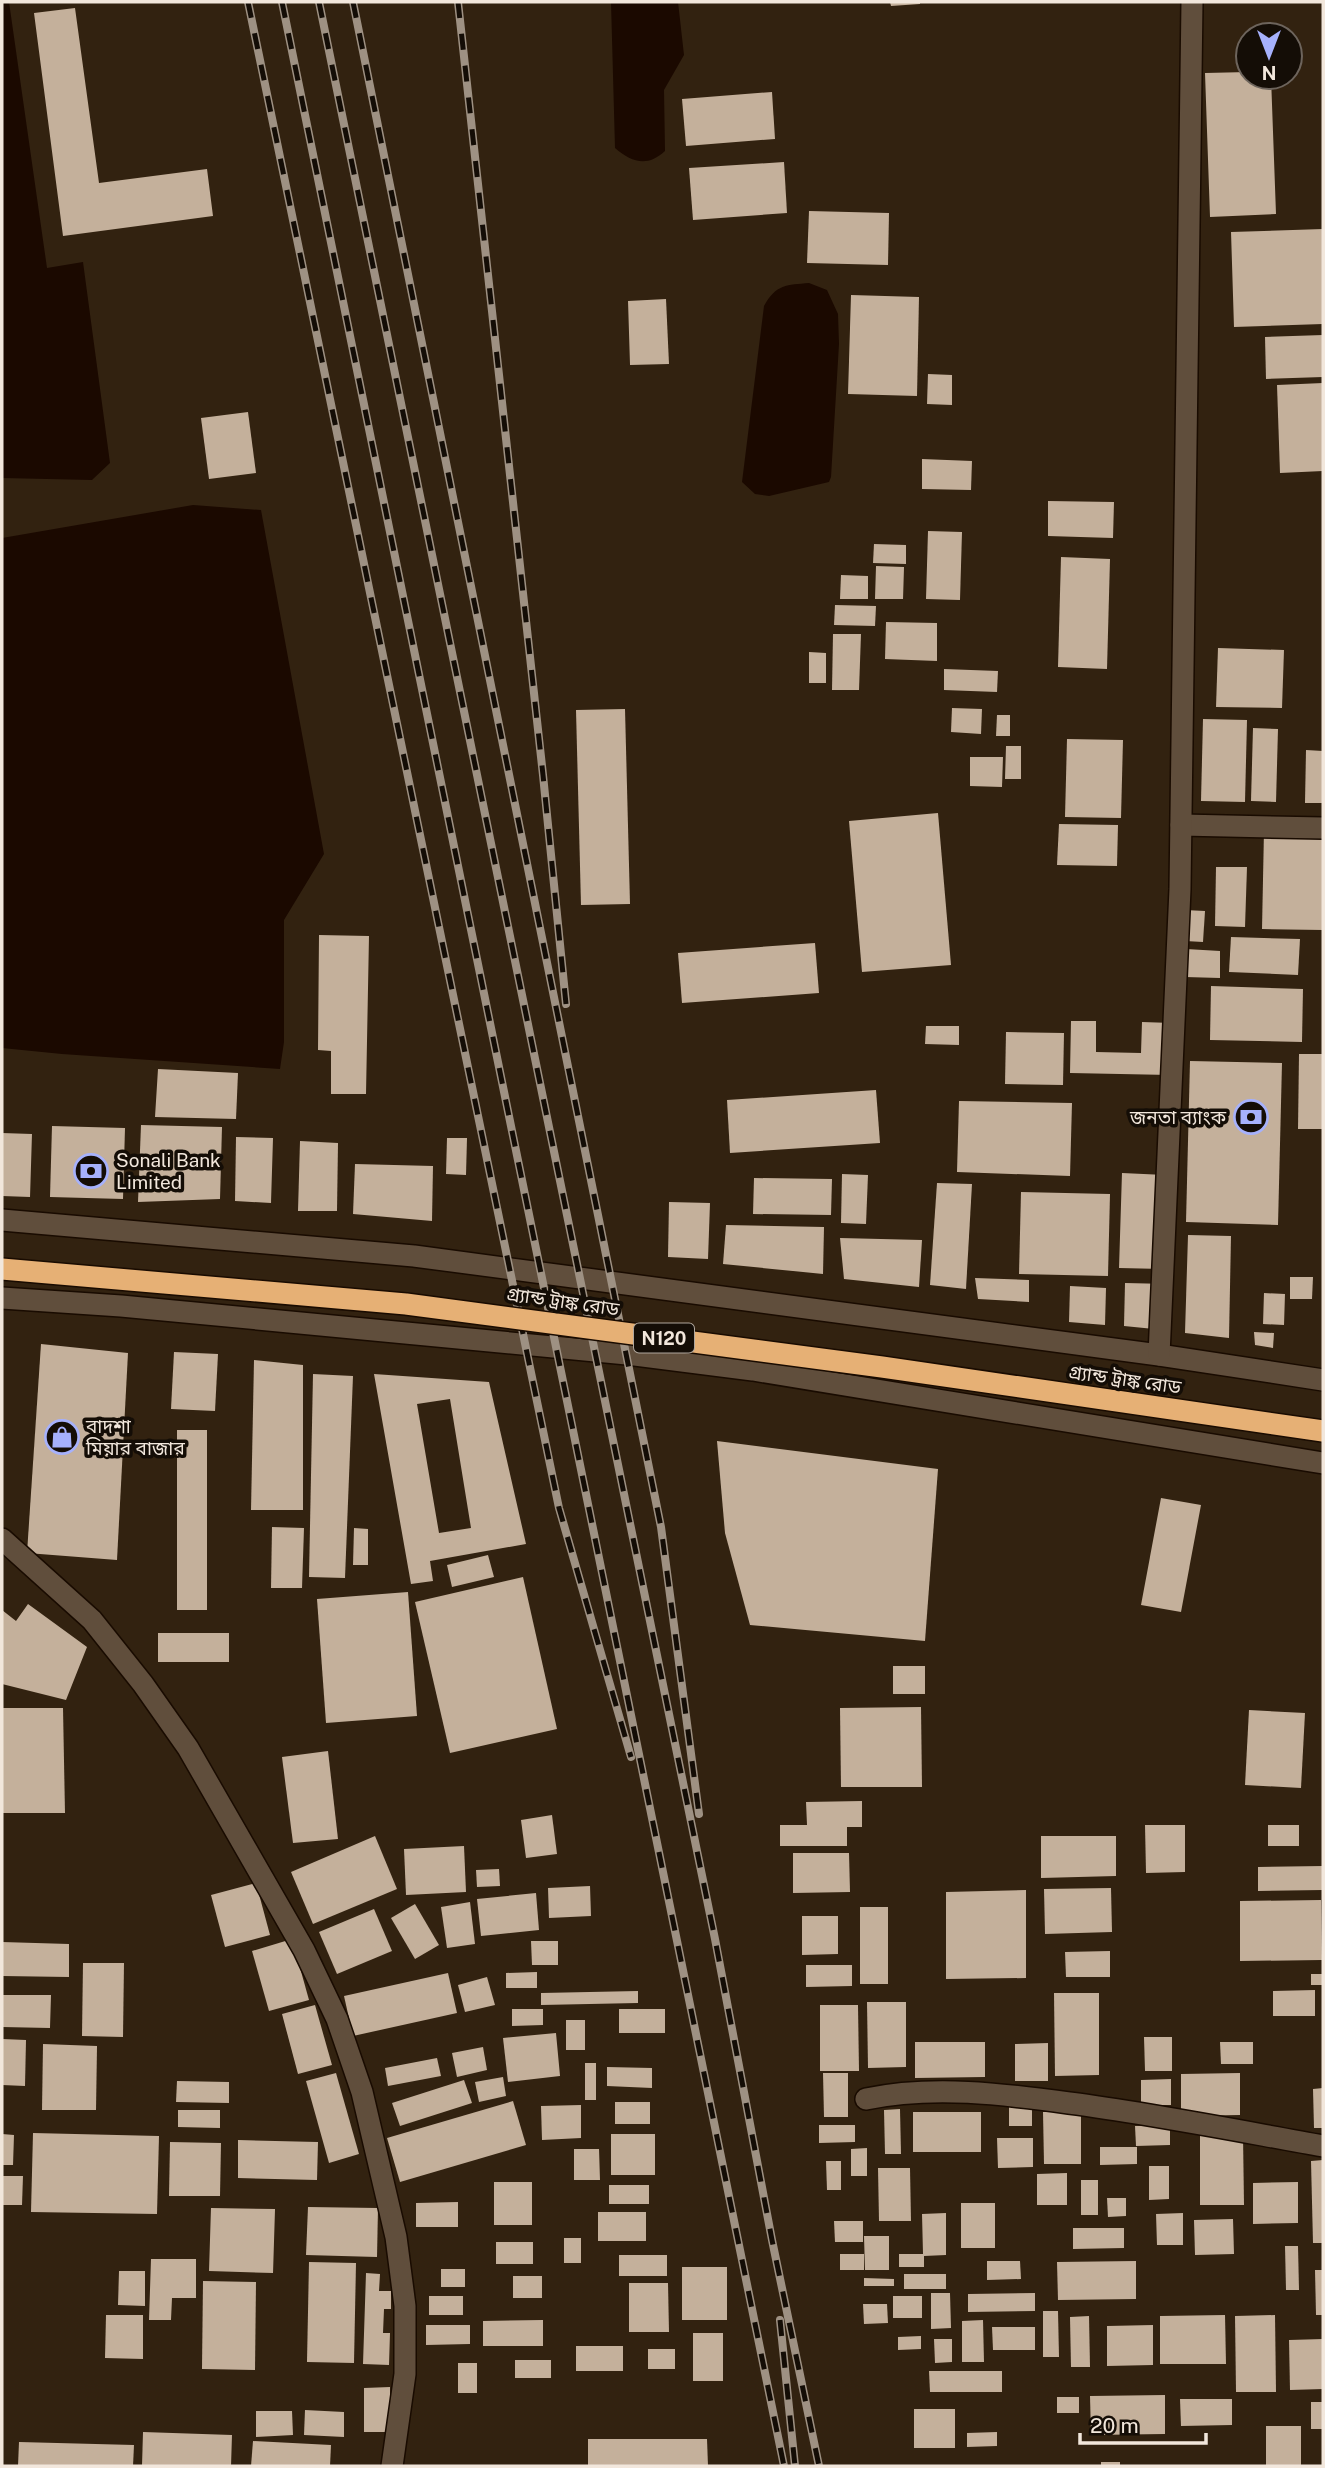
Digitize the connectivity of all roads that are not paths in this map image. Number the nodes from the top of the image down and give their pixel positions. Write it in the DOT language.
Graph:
graph roads {
  1 [pos="1192,2"];
  2 [pos="1181,825"];
  3 [pos="1323,828"];
  4 [pos="2,1220"];
  5 [pos="2,1269"];
  6 [pos="2,1298"];
  7 [pos="1160,1355"];
  8 [pos="1323,1380"];
  9 [pos="1323,1431"];
  10 [pos="1323,1463"];
  11 [pos="2,1539"];
  12 [pos="866,2099"];
  13 [pos="1323,2146"];
  14 [pos="392,2466"];
  1 -- 2 [label="street"];
  2 -- 3 [label="street"];
  2 -- 7 [label="street"];
  4 -- 7 [label="street"];
  5 -- 9 [label="highway, গ্র্যান্ড ট্রাঙ্ক রোড / N120, bridge"];
  6 -- 10 [label="street"];
  7 -- 8 [label="street"];
  11 -- 14 [label="street"];
  12 -- 13 [label="street"];
}
